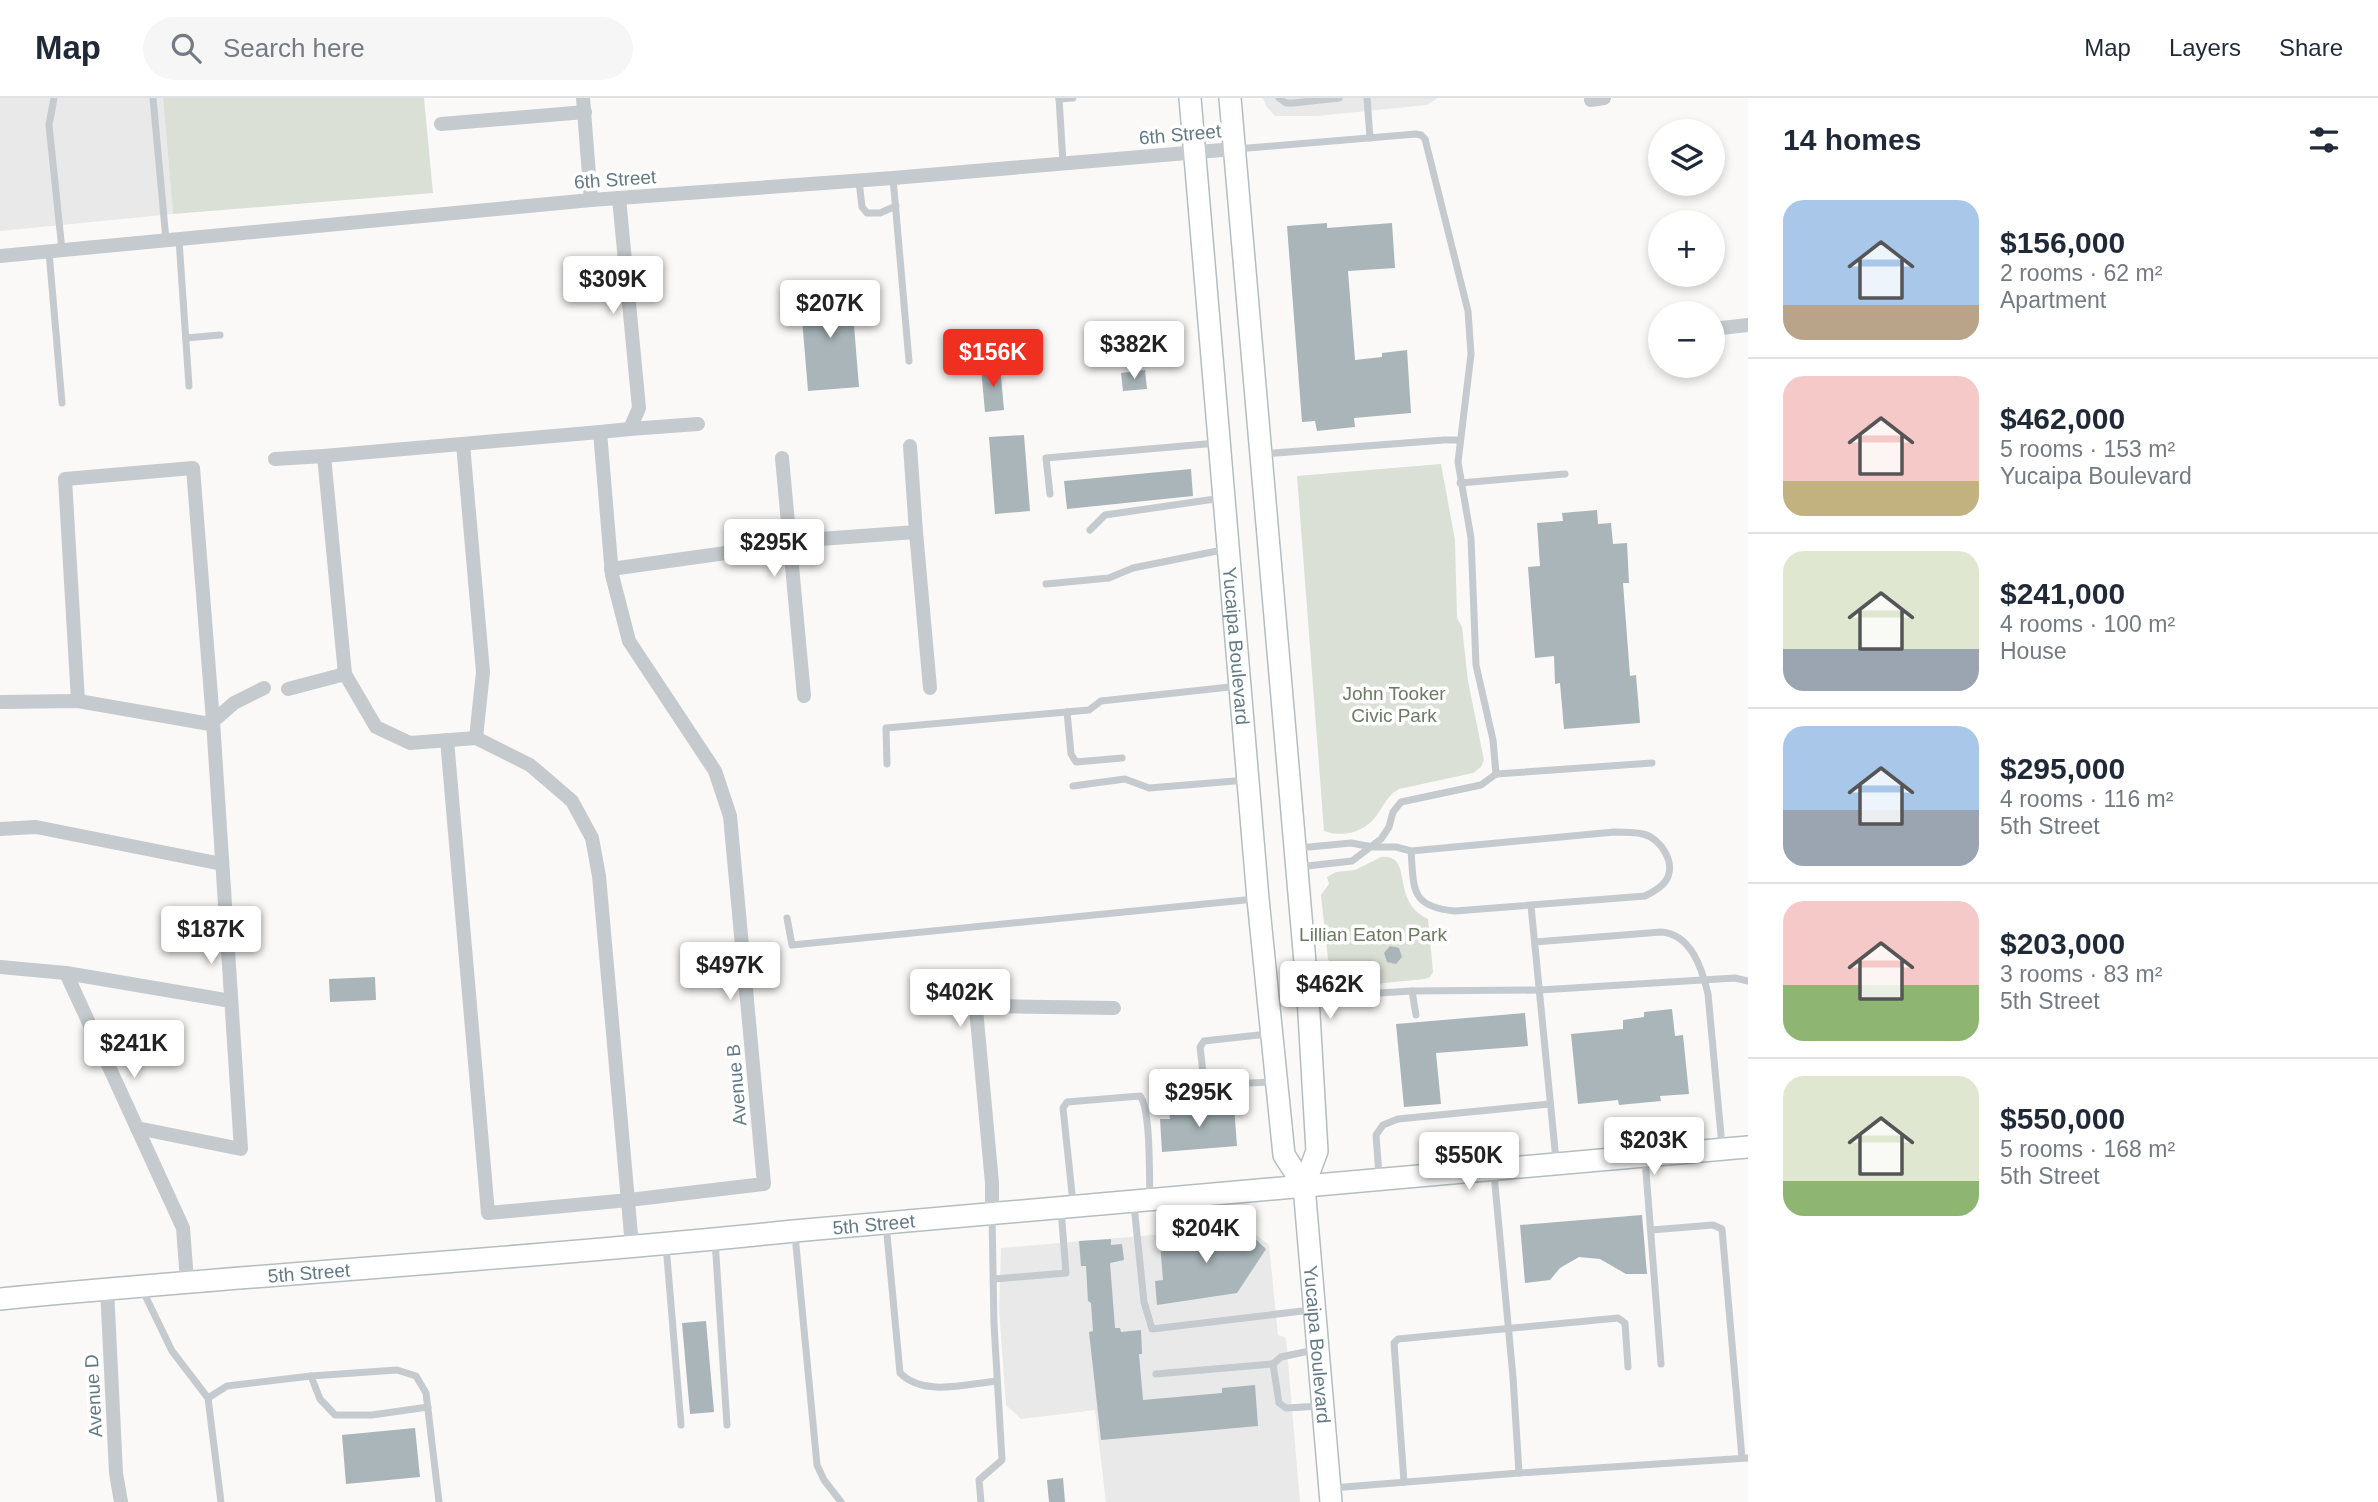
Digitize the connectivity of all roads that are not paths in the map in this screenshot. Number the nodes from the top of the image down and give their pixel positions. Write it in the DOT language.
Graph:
graph roads {
  1 [pos="54,98"];
  2 [pos="153,98"];
  3 [pos="1073,98"];
  4 [pos="1190,98"];
  5 [pos="1230,98"];
  6 [pos="1279,98"];
  7 [pos="1339,98"];
  8 [pos="1367,98"];
  9 [pos="1059,99"];
  10 [pos="584,105"];
  11 [pos="441,124"];
  12 [pos="1370,138"];
  13 [pos="1234,149"];
  14 [pos="1194,152"];
  15 [pos="1063,164"];
  16 [pos="894,178"];
  17 [pos="859,181"];
  18 [pos="619,198"];
  19 [pos="590,200"];
  20 [pos="896,205"];
  21 [pos="173,239"];
  22 [pos="56,250"];
  23 [pos="0,256"];
  24 [pos="1748,325"];
  25 [pos="1725,328"];
  26 [pos="220,335"];
  27 [pos="186,338"];
  28 [pos="909,361"];
  29 [pos="189,386"];
  30 [pos="62,403"];
  31 [pos="698,424"];
  32 [pos="630,429"];
  33 [pos="600,432"];
  34 [pos="1460,440"];
  35 [pos="1218,443"];
  36 [pos="463,444"];
  37 [pos="910,446"];
  38 [pos="1261,454"];
  39 [pos="324,456"];
  40 [pos="782,458"];
  41 [pos="275,459"];
  42 [pos="1565,474"];
  43 [pos="1460,483"];
  44 [pos="1050,494"];
  45 [pos="1223,498"];
  46 [pos="1090,530"];
  47 [pos="915,532"];
  48 [pos="788,542"];
  49 [pos="1228,549"];
  50 [pos="611,569"];
  51 [pos="1046,584"];
  52 [pos="345,674"];
  53 [pos="1240,686"];
  54 [pos="264,688"];
  55 [pos="930,688"];
  56 [pos="288,689"];
  57 [pos="804,696"];
  58 [pos="78,701"];
  59 [pos="0,702"];
  60 [pos="1068,712"];
  61 [pos="213,721"];
  62 [pos="476,738"];
  63 [pos="447,740"];
  64 [pos="1122,758"];
  65 [pos="1652,763"];
  66 [pos="887,764"];
  67 [pos="1496,774"];
  68 [pos="1248,780"];
  69 [pos="1073,786"];
  70 [pos="0,828"];
  71 [pos="1373,847"];
  72 [pos="1411,851"];
  73 [pos="1296,858"];
  74 [pos="222,864"];
  75 [pos="1258,899"];
  76 [pos="1531,906"];
  77 [pos="787,918"];
  78 [pos="1535,943"];
  79 [pos="0,967"];
  80 [pos="66,974"];
  81 [pos="1705,980"];
  82 [pos="1748,981"];
  83 [pos="1540,990"];
  84 [pos="1412,991"];
  85 [pos="1308,997"];
  86 [pos="231,1001"];
  87 [pos="1114,1008"];
  88 [pos="1416,1015"];
  89 [pos="1272,1034"];
  90 [pos="1277,1082"];
  91 [pos="1550,1104"];
  92 [pos="137,1128"];
  93 [pos="1748,1147"];
  94 [pos="1722,1150"];
  95 [pos="1645,1157"];
  96 [pos="1556,1164"];
  97 [pos="1494,1169"];
  98 [pos="1379,1179"];
  99 [pos="1304,1186"];
  100 [pos="629,1200"];
  101 [pos="1142,1201"];
  102 [pos="1067,1208"];
  103 [pos="992,1214"];
  104 [pos="886,1223"];
  105 [pos="1651,1230"];
  106 [pos="794,1231"];
  107 [pos="715,1239"];
  108 [pos="666,1244"];
  109 [pos="632,1246"];
  110 [pos="994,1279"];
  111 [pos="187,1281"];
  112 [pos="141,1285"];
  113 [pos="107,1288"];
  114 [pos="0,1298"];
  115 [pos="1315,1310"];
  116 [pos="1508,1328"];
  117 [pos="1318,1350"];
  118 [pos="1273,1364"];
  119 [pos="1661,1364"];
  120 [pos="1629,1367"];
  121 [pos="1156,1374"];
  122 [pos="311,1376"];
  123 [pos="997,1381"];
  124 [pos="208,1398"];
  125 [pos="1323,1405"];
  126 [pos="428,1407"];
  127 [pos="681,1425"];
  128 [pos="727,1425"];
  129 [pos="1745,1458"];
  130 [pos="1519,1473"];
  131 [pos="1405,1482"];
  132 [pos="1330,1495"];
  133 [pos="121,1502"];
  134 [pos="221,1502"];
  135 [pos="439,1502"];
  136 [pos="841,1502"];
  137 [pos="981,1502"];
  1 -- 22 [label="lane"];
  2 -- 21 [label="lane"];
  3 -- 9 [label="lane"];
  4 -- 14 [label="main road, Yucaipa Boulevard"];
  5 -- 13 [label="main road, Yucaipa Boulevard"];
  6 -- 7 [label="lane"];
  8 -- 12 [label="lane"];
  9 -- 15 [label="lane"];
  10 -- 11 [label="street"];
  10 -- 19 [label="street"];
  12 -- 13 [label="lane"];
  12 -- 34 [label="lane"];
  13 -- 14 [label="street, 6th Street"];
  13 -- 38 [label="main road, Yucaipa Boulevard"];
  14 -- 15 [label="street, 6th Street"];
  14 -- 35 [label="main road, Yucaipa Boulevard"];
  15 -- 16 [label="street, 6th Street"];
  16 -- 17 [label="street, 6th Street"];
  16 -- 20 [label="lane"];
  17 -- 18 [label="street, 6th Street"];
  17 -- 20 [label="lane"];
  18 -- 19 [label="street, 6th Street"];
  18 -- 32 [label="street"];
  19 -- 21 [label="street, 6th Street"];
  20 -- 28 [label="lane"];
  21 -- 22 [label="street, 6th Street"];
  21 -- 27 [label="lane"];
  22 -- 23 [label="street, 6th Street"];
  22 -- 30 [label="lane"];
  24 -- 25 [label="street"];
  26 -- 27 [label="lane"];
  27 -- 29 [label="lane"];
  31 -- 32 [label="street"];
  32 -- 33 [label="street"];
  33 -- 36 [label="street"];
  33 -- 50 [label="street, Avenue B"];
  34 -- 38 [label="lane"];
  34 -- 43 [label="lane"];
  35 -- 44 [label="lane"];
  35 -- 45 [label="main road, Yucaipa Boulevard"];
  36 -- 39 [label="street"];
  36 -- 62 [label="street"];
  37 -- 47 [label="street"];
  38 -- 73 [label="main road, Yucaipa Boulevard"];
  39 -- 41 [label="street"];
  39 -- 52 [label="street"];
  40 -- 48 [label="street"];
  42 -- 43 [label="lane"];
  43 -- 67 [label="lane"];
  45 -- 46 [label="lane"];
  45 -- 49 [label="main road, Yucaipa Boulevard"];
  47 -- 48 [label="street"];
  47 -- 55 [label="street"];
  48 -- 50 [label="street"];
  48 -- 57 [label="street"];
  49 -- 51 [label="lane"];
  49 -- 53 [label="main road, Yucaipa Boulevard"];
  50 -- 100 [label="street, Avenue B"];
  52 -- 56 [label="street"];
  52 -- 63 [label="street"];
  53 -- 60 [label="lane"];
  53 -- 68 [label="main road, Yucaipa Boulevard"];
  54 -- 61 [label="street"];
  58 -- 59 [label="street"];
  58 -- 61 [label="street"];
  58 -- 61 [label="street"];
  60 -- 64 [label="lane"];
  60 -- 66 [label="lane"];
  61 -- 74 [label="street"];
  62 -- 63 [label="street"];
  62 -- 100 [label="street"];
  63 -- 100 [label="street"];
  65 -- 67 [label="lane"];
  67 -- 71 [label="lane"];
  68 -- 69 [label="lane"];
  68 -- 75 [label="main road, Yucaipa Boulevard"];
  70 -- 74 [label="street"];
  71 -- 72 [label="lane"];
  71 -- 73 [label="lane"];
  71 -- 73 [label="lane"];
  72 -- 76 [label="lane"];
  72 -- 76 [label="lane"];
  73 -- 85 [label="main road, Yucaipa Boulevard"];
  74 -- 86 [label="street"];
  75 -- 77 [label="lane"];
  75 -- 89 [label="main road, Yucaipa Boulevard"];
  76 -- 78 [label="lane"];
  78 -- 81 [label="lane"];
  78 -- 83 [label="lane"];
  79 -- 80 [label="street"];
  80 -- 86 [label="street"];
  80 -- 92 [label="street"];
  81 -- 82 [label="lane"];
  81 -- 83 [label="lane"];
  81 -- 94 [label="lane"];
  83 -- 84 [label="lane"];
  83 -- 91 [label="lane"];
  84 -- 85 [label="lane"];
  84 -- 88 [label="lane"];
  85 -- 99 [label="main road, Yucaipa Boulevard"];
  86 -- 92 [label="street"];
  87 -- 103 [label="street"];
  89 -- 90 [label="main road, Yucaipa Boulevard"];
  89 -- 90 [label="lane"];
  90 -- 99 [label="main road, Yucaipa Boulevard"];
  91 -- 96 [label="lane"];
  91 -- 98 [label="lane"];
  92 -- 111 [label="street"];
  93 -- 94 [label="main road, 5th Street"];
  94 -- 95 [label="main road, 5th Street"];
  95 -- 96 [label="main road, 5th Street"];
  95 -- 105 [label="lane"];
  96 -- 97 [label="main road, 5th Street"];
  97 -- 98 [label="main road, 5th Street"];
  97 -- 116 [label="lane"];
  98 -- 99 [label="main road, 5th Street"];
  99 -- 101 [label="main road, 5th Street"];
  99 -- 115 [label="main road, Yucaipa Boulevard"];
  100 -- 109 [label="street"];
  101 -- 102 [label="main road, 5th Street"];
  101 -- 102 [label="lane"];
  101 -- 115 [label="lane"];
  102 -- 103 [label="main road, 5th Street"];
  102 -- 110 [label="lane"];
  103 -- 104 [label="main road, 5th Street"];
  103 -- 110 [label="lane"];
  104 -- 106 [label="main road, 5th Street"];
  104 -- 123 [label="lane"];
  105 -- 119 [label="lane"];
  105 -- 129 [label="lane"];
  106 -- 107 [label="main road, 5th Street"];
  106 -- 136 [label="lane"];
  107 -- 108 [label="main road, 5th Street"];
  107 -- 128 [label="lane"];
  108 -- 109 [label="main road, 5th Street"];
  108 -- 127 [label="lane"];
  109 -- 111 [label="main road, 5th Street"];
  110 -- 123 [label="lane"];
  111 -- 112 [label="main road, 5th Street"];
  112 -- 113 [label="main road, 5th Street"];
  112 -- 124 [label="lane"];
  113 -- 114 [label="main road, 5th Street"];
  113 -- 133 [label="street, Avenue D"];
  115 -- 117 [label="main road, Yucaipa Boulevard"];
  116 -- 120 [label="lane"];
  116 -- 130 [label="lane"];
  116 -- 131 [label="lane"];
  117 -- 118 [label="lane"];
  117 -- 125 [label="main road, Yucaipa Boulevard"];
  118 -- 121 [label="lane"];
  118 -- 125 [label="lane"];
  122 -- 124 [label="lane"];
  122 -- 126 [label="lane"];
  122 -- 126 [label="lane"];
  123 -- 137 [label="lane"];
  124 -- 134 [label="lane"];
  125 -- 132 [label="main road, Yucaipa Boulevard"];
  126 -- 135 [label="lane"];
  129 -- 130 [label="lane"];
  130 -- 131 [label="lane"];
  131 -- 132 [label="lane"];
}
